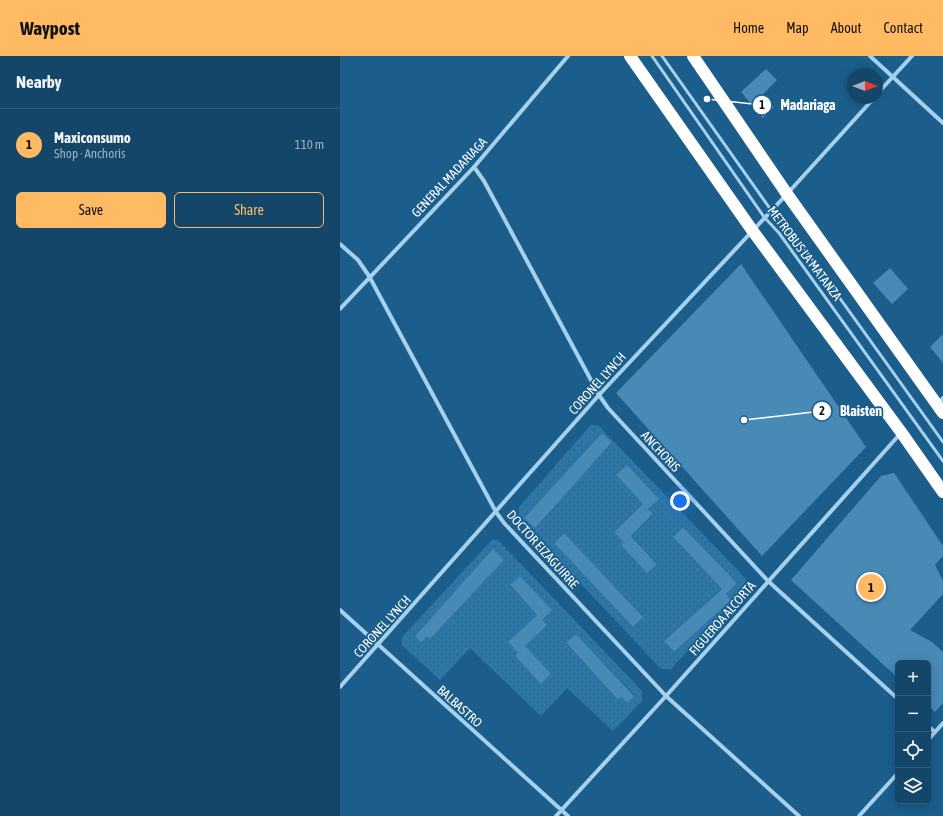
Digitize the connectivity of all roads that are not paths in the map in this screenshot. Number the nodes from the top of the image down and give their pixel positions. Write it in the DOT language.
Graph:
graph roads {
  1 [pos="568,56"];
  2 [pos="630,56"];
  3 [pos="652,56"];
  4 [pos="662,56"];
  5 [pos="693,56"];
  6 [pos="870,56"];
  7 [pos="912,56"];
  8 [pos="893,77"];
  9 [pos="883,88"];
  10 [pos="869,104"];
  11 [pos="943,123"];
  12 [pos="474,167"];
  13 [pos="787,194"];
  14 [pos="771,210"];
  15 [pos="764,217"];
  16 [pos="752,230"];
  17 [pos="340,244"];
  18 [pos="369,276"];
  19 [pos="340,308"];
  20 [pos="599,394"];
  21 [pos="941,405"];
  22 [pos="901,432"];
  23 [pos="943,442"];
  24 [pos="943,461"];
  25 [pos="943,492"];
  26 [pos="496,512"];
  27 [pos="768,581"];
  28 [pos="340,610"];
  29 [pos="378,645"];
  30 [pos="340,687"];
  31 [pos="666,696"];
  32 [pos="895,696"];
  33 [pos="943,723"];
  34 [pos="931,729"];
  35 [pos="935,732"];
  36 [pos="931,737"];
  37 [pos="895,776"];
  38 [pos="561,810"];
  39 [pos="556,816"];
  40 [pos="568,816"];
  41 [pos="799,816"];
  42 [pos="859,816"];
  1 -- 12 [label="street, GENERAL MADARIAGA"];
  2 -- 16 [label="highway"];
  3 -- 15 [label="lane, METROBUS LA MATANZA"];
  4 -- 14 [label="lane, METROBUS LA MATANZA"];
  5 -- 13 [label="highway"];
  6 -- 8 [label="street"];
  7 -- 8 [label="street"];
  8 -- 9 [label="street"];
  8 -- 11 [label="street"];
  10 -- 13 [label="street, CORONEL LYNCH"];
  12 -- 18 [label="street, GENERAL MADARIAGA"];
  12 -- 20 [label="street, ANCHORIS"];
  13 -- 14 [label="street, CORONEL LYNCH"];
  13 -- 21 [label="highway"];
  14 -- 15 [label="street, CORONEL LYNCH"];
  14 -- 23 [label="lane, METROBUS LA MATANZA"];
  15 -- 16 [label="street, CORONEL LYNCH"];
  15 -- 24 [label="lane, METROBUS LA MATANZA"];
  16 -- 20 [label="street, CORONEL LYNCH"];
  16 -- 22 [label="highway"];
  17 -- 18 [label="street, DOCTOR EIZAGUIRRE"];
  18 -- 19 [label="street, GENERAL MADARIAGA"];
  18 -- 26 [label="street, DOCTOR EIZAGUIRRE"];
  20 -- 26 [label="street, CORONEL LYNCH"];
  20 -- 27 [label="street, ANCHORIS"];
  22 -- 25 [label="highway"];
  22 -- 27 [label="street, FIGUEROA ALCORTA"];
  26 -- 29 [label="street, CORONEL LYNCH"];
  26 -- 31 [label="street, DOCTOR EIZAGUIRRE"];
  27 -- 31 [label="street, FIGUEROA ALCORTA"];
  27 -- 32 [label="street, ANCHORIS"];
  28 -- 29 [label="street, BALBASTRO"];
  29 -- 30 [label="street, CORONEL LYNCH"];
  29 -- 38 [label="street, BALBASTRO"];
  31 -- 38 [label="street, FIGUEROA ALCORTA"];
  31 -- 41 [label="street, DOCTOR EIZAGUIRRE"];
  33 -- 35 [label="street"];
  34 -- 35 [label="street"];
  35 -- 36 [label="street"];
  37 -- 42 [label="street"];
  38 -- 39 [label="street, FIGUEROA ALCORTA"];
  38 -- 40 [label="street, BALBASTRO"];
}
